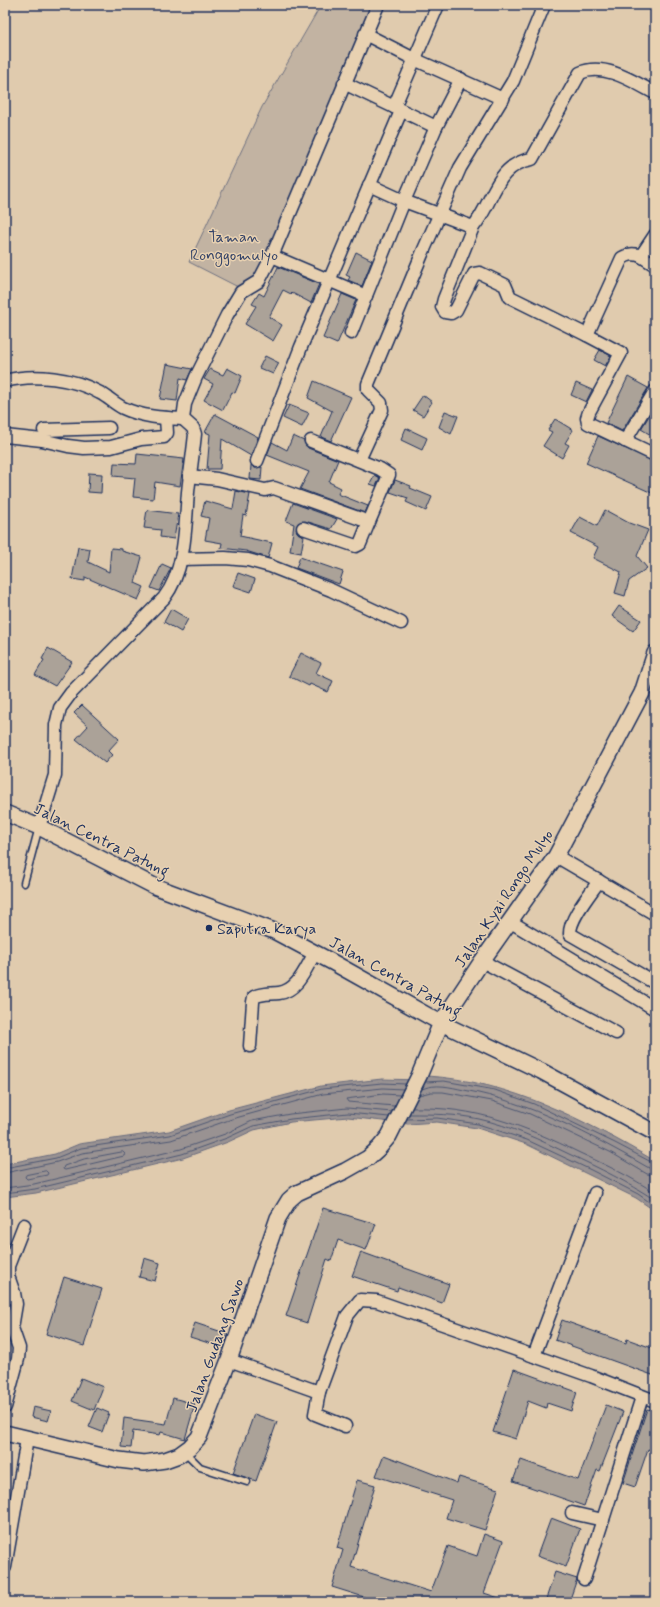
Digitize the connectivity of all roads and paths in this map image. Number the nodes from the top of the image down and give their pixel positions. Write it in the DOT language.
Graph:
graph roads {
  1 [pos="378,5"];
  2 [pos="438,5"];
  3 [pos="544,5"];
  4 [pos="366,34"];
  5 [pos="414,59"];
  6 [pos="461,79"];
  7 [pos="344,83"];
  8 [pos="655,93"];
  9 [pos="503,99"];
  10 [pos="397,109"];
  11 [pos="436,127"];
  12 [pos="368,185"];
  13 [pos="404,201"];
  14 [pos="440,214"];
  15 [pos="473,227"];
  16 [pos="655,235"];
  17 [pos="272,256"];
  18 [pos="641,256"];
  19 [pos="655,265"];
  20 [pos="330,282"];
  21 [pos="366,296"];
  22 [pos="351,333"];
  23 [pos="587,335"];
  24 [pos="5,381"];
  25 [pos="655,391"];
  26 [pos="166,418"];
  27 [pos="183,419"];
  28 [pos="109,428"];
  29 [pos="44,430"];
  30 [pos="5,436"];
  31 [pos="311,441"];
  32 [pos="625,441"];
  33 [pos="655,455"];
  34 [pos="359,460"];
  35 [pos="257,461"];
  36 [pos="189,476"];
  37 [pos="369,522"];
  38 [pos="303,528"];
  39 [pos="180,559"];
  40 [pos="401,623"];
  41 [pos="655,653"];
  42 [pos="5,813"];
  43 [pos="39,827"];
  44 [pos="556,856"];
  45 [pos="599,882"];
  46 [pos="24,883"];
  47 [pos="655,914"];
  48 [pos="511,922"];
  49 [pos="315,952"];
  50 [pos="482,961"];
  51 [pos="655,983"];
  52 [pos="655,1009"];
  53 [pos="441,1023"];
  54 [pos="616,1033"];
  55 [pos="250,1046"];
  56 [pos="419,1076"];
  57 [pos="655,1133"];
  58 [pos="595,1193"];
  59 [pos="24,1225"];
  60 [pos="9,1327"];
  61 [pos="534,1356"];
  62 [pos="229,1360"];
  63 [pos="320,1392"];
  64 [pos="642,1397"];
  65 [pos="655,1402"];
  66 [pos="5,1407"];
  67 [pos="345,1426"];
  68 [pos="5,1433"];
  69 [pos="27,1439"];
  70 [pos="184,1451"];
  71 [pos="247,1482"];
  72 [pos="572,1513"];
  73 [pos="603,1520"];
  74 [pos="5,1567"];
  75 [pos="584,1579"];
  1 -- 4 [label="street"];
  2 -- 5 [label="street"];
  3 -- 9 [label="street"];
  4 -- 5 [label="street"];
  4 -- 7 [label="street"];
  5 -- 6 [label="street"];
  5 -- 10 [label="street"];
  6 -- 9 [label="street"];
  6 -- 11 [label="street"];
  7 -- 10 [label="street"];
  7 -- 17 [label="street"];
  8 -- 15 [label="street"];
  9 -- 14 [label="street"];
  10 -- 11 [label="street"];
  10 -- 12 [label="street"];
  11 -- 13 [label="street"];
  12 -- 13 [label="street"];
  12 -- 20 [label="street"];
  13 -- 14 [label="street"];
  13 -- 21 [label="street"];
  14 -- 15 [label="street"];
  14 -- 34 [label="street"];
  15 -- 23 [label="street"];
  16 -- 18 [label="street"];
  17 -- 20 [label="street"];
  17 -- 27 [label="street"];
  18 -- 19 [label="street"];
  18 -- 23 [label="street"];
  20 -- 21 [label="street"];
  20 -- 35 [label="street"];
  21 -- 22 [label="street"];
  23 -- 32 [label="street"];
  24 -- 26 [label="street"];
  25 -- 32 [label="street"];
  26 -- 27 [label="street"];
  26 -- 30 [label="street"];
  27 -- 36 [label="street"];
  28 -- 29 [label="street"];
  31 -- 34 [label="street"];
  32 -- 33 [label="street"];
  34 -- 37 [label="street"];
  36 -- 37 [label="street"];
  36 -- 39 [label="street"];
  37 -- 38 [label="street"];
  39 -- 40 [label="street"];
  39 -- 43 [label="street"];
  41 -- 44 [label="street, Jalan Kyai Rongo Mulyo"];
  42 -- 43 [label="street, Jalan Centra Patung"];
  43 -- 46 [label="lane"];
  43 -- 49 [label="street, Jalan Centra Patung"];
  44 -- 45 [label="street"];
  44 -- 48 [label="street, Jalan Kyai Rongo Mulyo"];
  45 -- 47 [label="street"];
  45 -- 51 [label="street"];
  48 -- 50 [label="street, Jalan Kyai Rongo Mulyo"];
  48 -- 52 [label="street"];
  49 -- 53 [label="street, Jalan Centra Patung"];
  49 -- 55 [label="street"];
  50 -- 53 [label="street, Jalan Kyai Rongo Mulyo"];
  50 -- 54 [label="street"];
  53 -- 56 [label="street, Jalan Kyai Rongo Mulyo"];
  53 -- 57 [label="street, Jalan Centra Patung"];
  56 -- 62 [label="street, Jalan Gudang Sawo"];
  58 -- 61 [label="street"];
  59 -- 60 [label="street"];
  60 -- 66 [label="street"];
  61 -- 63 [label="street"];
  61 -- 64 [label="street"];
  62 -- 63 [label="street"];
  62 -- 70 [label="street, Jalan Gudang Sawo"];
  63 -- 67 [label="street"];
  64 -- 65 [label="street"];
  64 -- 73 [label="street"];
  68 -- 69 [label="street, Jalan Gudang Sawo"];
  69 -- 70 [label="street, Jalan Gudang Sawo"];
  69 -- 74 [label="street"];
  70 -- 71 [label="lane"];
  72 -- 73 [label="street"];
  73 -- 75 [label="street"];
}
